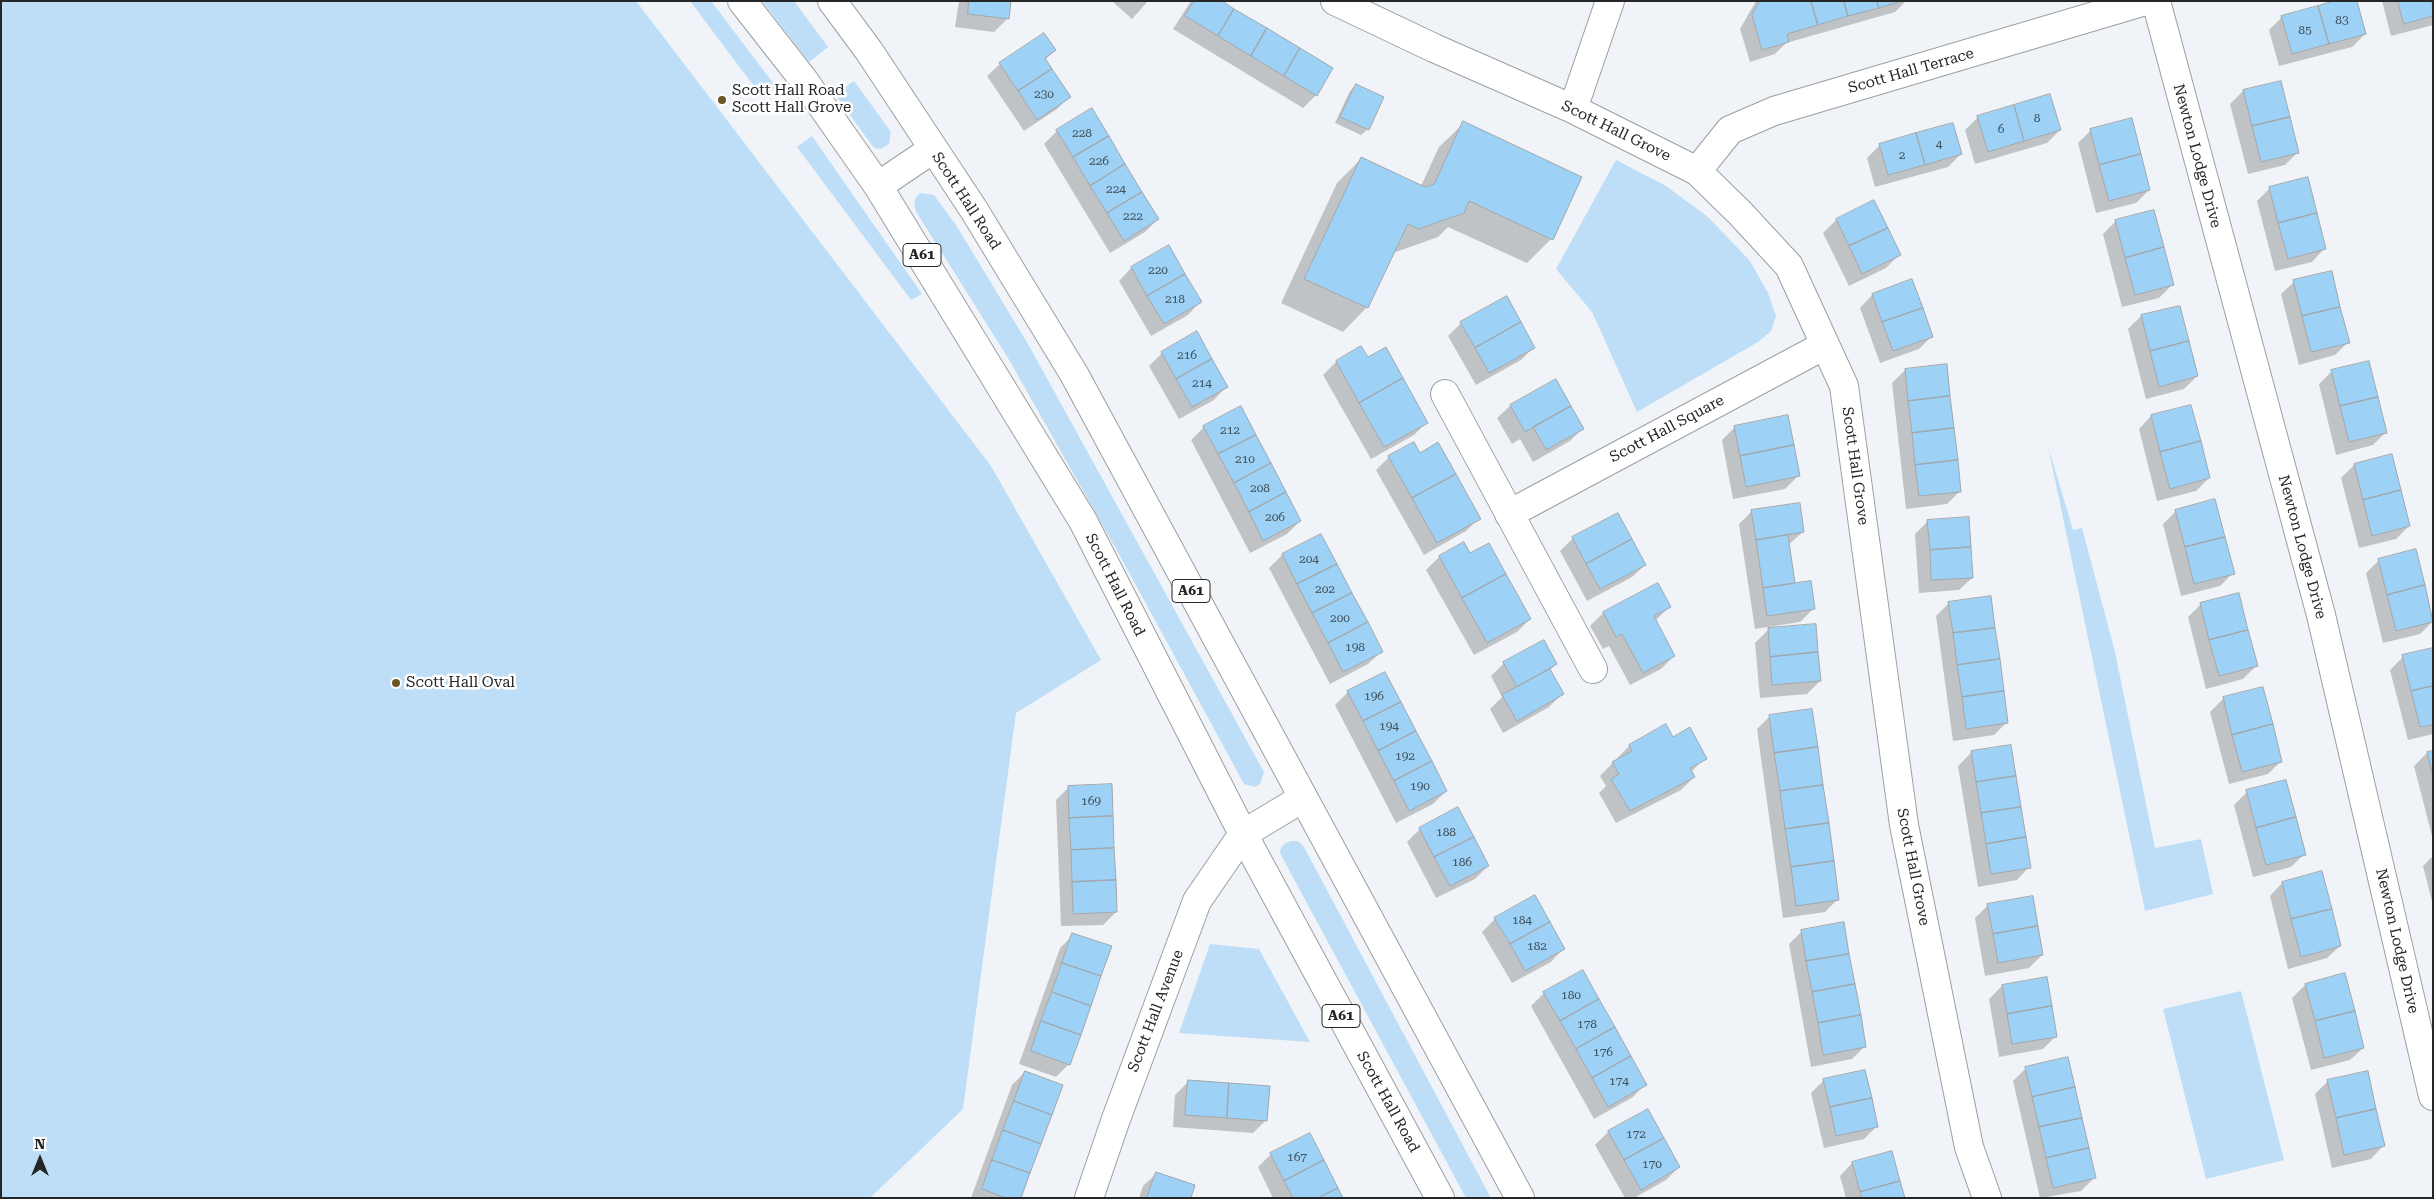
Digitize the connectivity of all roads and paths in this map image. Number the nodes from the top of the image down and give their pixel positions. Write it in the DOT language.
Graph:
graph roads {
  1 [pos="742,1"];
  2 [pos="832,1"];
  3 [pos="1335,1"];
  4 [pos="1610,1"];
  5 [pos="2145,1"];
  6 [pos="2156,1"];
  7 [pos="1574,109"];
  8 [pos="932,149"];
  9 [pos="1697,171"];
  10 [pos="878,186"];
  11 [pos="1825,345"];
  12 [pos="1445,394"];
  13 [pos="1509,514"];
  14 [pos="1593,669"];
  15 [pos="1303,798"];
  16 [pos="1243,834"];
  17 [pos="2433,1096"];
  18 [pos="1089,1198"];
  19 [pos="1440,1198"];
  20 [pos="1520,1198"];
  21 [pos="1987,1198"];
  1 -- 10 [label="main road, Scott Hall Road / A61"];
  2 -- 8 [label="main road, Scott Hall Road / A61"];
  3 -- 7 [label="main road, Scott Hall Grove"];
  4 -- 7 [label="main road"];
  5 -- 9 [label="main road, Scott Hall Terrace"];
  6 -- 17 [label="main road, Newton Lodge Drive"];
  7 -- 9 [label="main road, Scott Hall Grove"];
  8 -- 10 [label="main road"];
  8 -- 15 [label="main road, Scott Hall Road / A61"];
  9 -- 11 [label="main road, Scott Hall Grove"];
  10 -- 16 [label="main road, Scott Hall Road / A61"];
  11 -- 13 [label="main road, Scott Hall Square"];
  11 -- 21 [label="main road, Scott Hall Grove"];
  12 -- 13 [label="main road"];
  13 -- 14 [label="main road"];
  15 -- 16 [label="main road"];
  15 -- 20 [label="main road, Scott Hall Road / A61"];
  16 -- 18 [label="main road, Scott Hall Avenue"];
  16 -- 19 [label="main road, Scott Hall Road / A61"];
}
